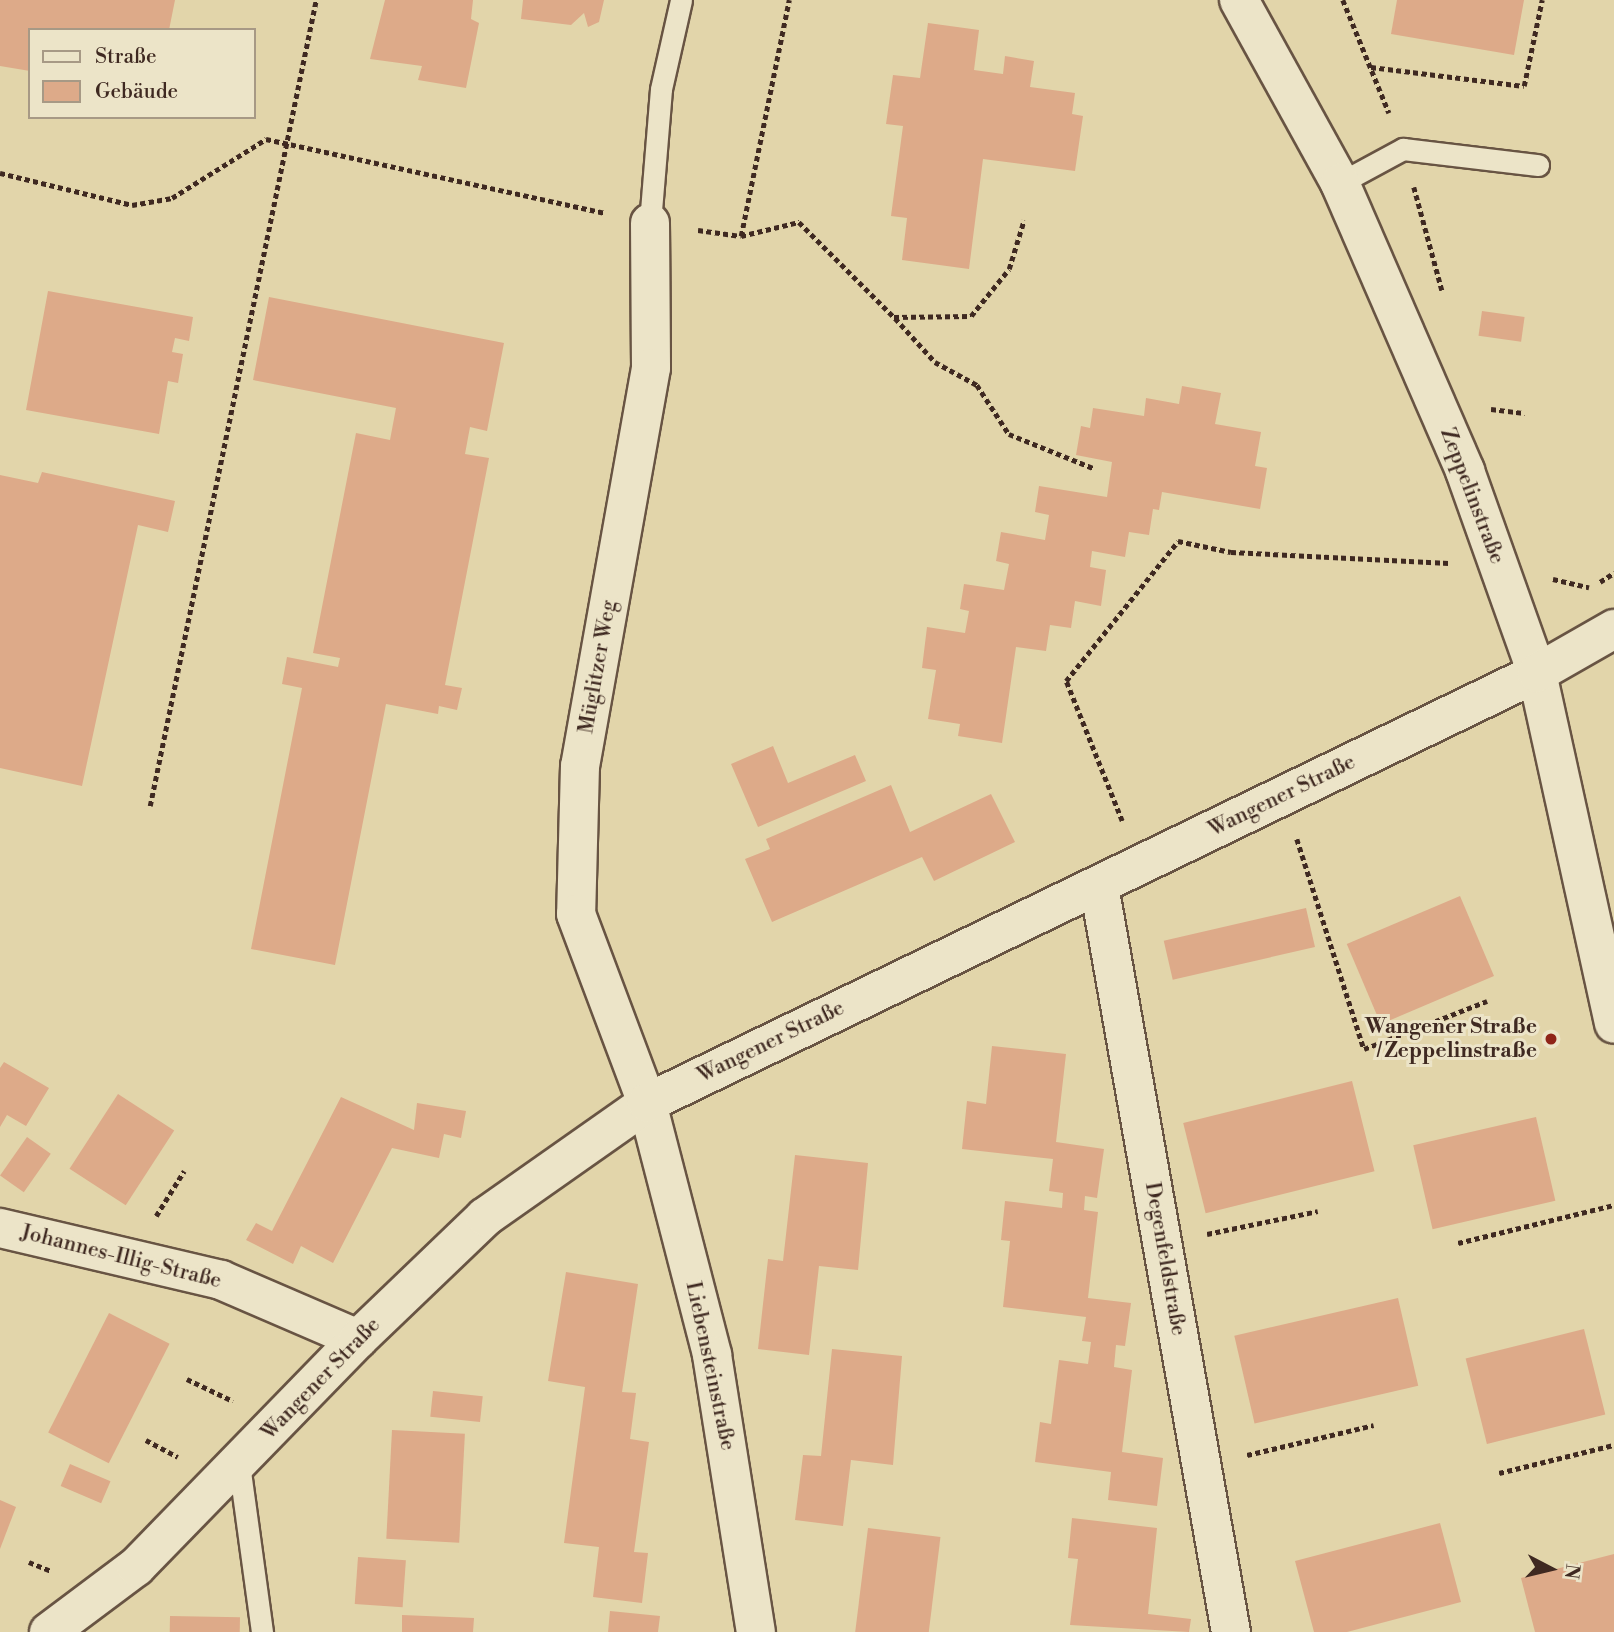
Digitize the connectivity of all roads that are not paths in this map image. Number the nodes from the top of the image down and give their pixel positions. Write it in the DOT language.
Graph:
graph roads {
  1 [pos="681,0"];
  2 [pos="1239,0"];
  3 [pos="1538,165"];
  4 [pos="1340,183"];
  5 [pos="650,223"];
  6 [pos="1614,629"];
  7 [pos="1537,673"];
  8 [pos="1099,886"];
  9 [pos="1614,1024"];
  10 [pos="647,1103"];
  11 [pos="0,1228"];
  12 [pos="358,1339"];
  13 [pos="239,1464"];
  14 [pos="49,1632"];
  15 [pos="262,1632"];
  16 [pos="756,1632"];
  17 [pos="1231,1632"];
  1 -- 5 [label="lane"];
  2 -- 4 [label="street, Zeppelinstraße"];
  3 -- 4 [label="lane"];
  4 -- 7 [label="street, Zeppelinstraße"];
  5 -- 10 [label="street, Müglitzer Weg"];
  6 -- 7 [label="street, Wangener Straße"];
  7 -- 8 [label="street, Wangener Straße"];
  7 -- 9 [label="street, Zeppelinstraße"];
  8 -- 10 [label="street, Wangener Straße"];
  8 -- 17 [label="street, Degenfeldstraße"];
  10 -- 12 [label="street, Wangener Straße"];
  10 -- 16 [label="street, Liebensteinstraße"];
  11 -- 12 [label="street, Johannes-Illig-Straße"];
  12 -- 13 [label="street, Wangener Straße"];
  13 -- 14 [label="street, Wangener Straße"];
  13 -- 15 [label="lane"];
}
